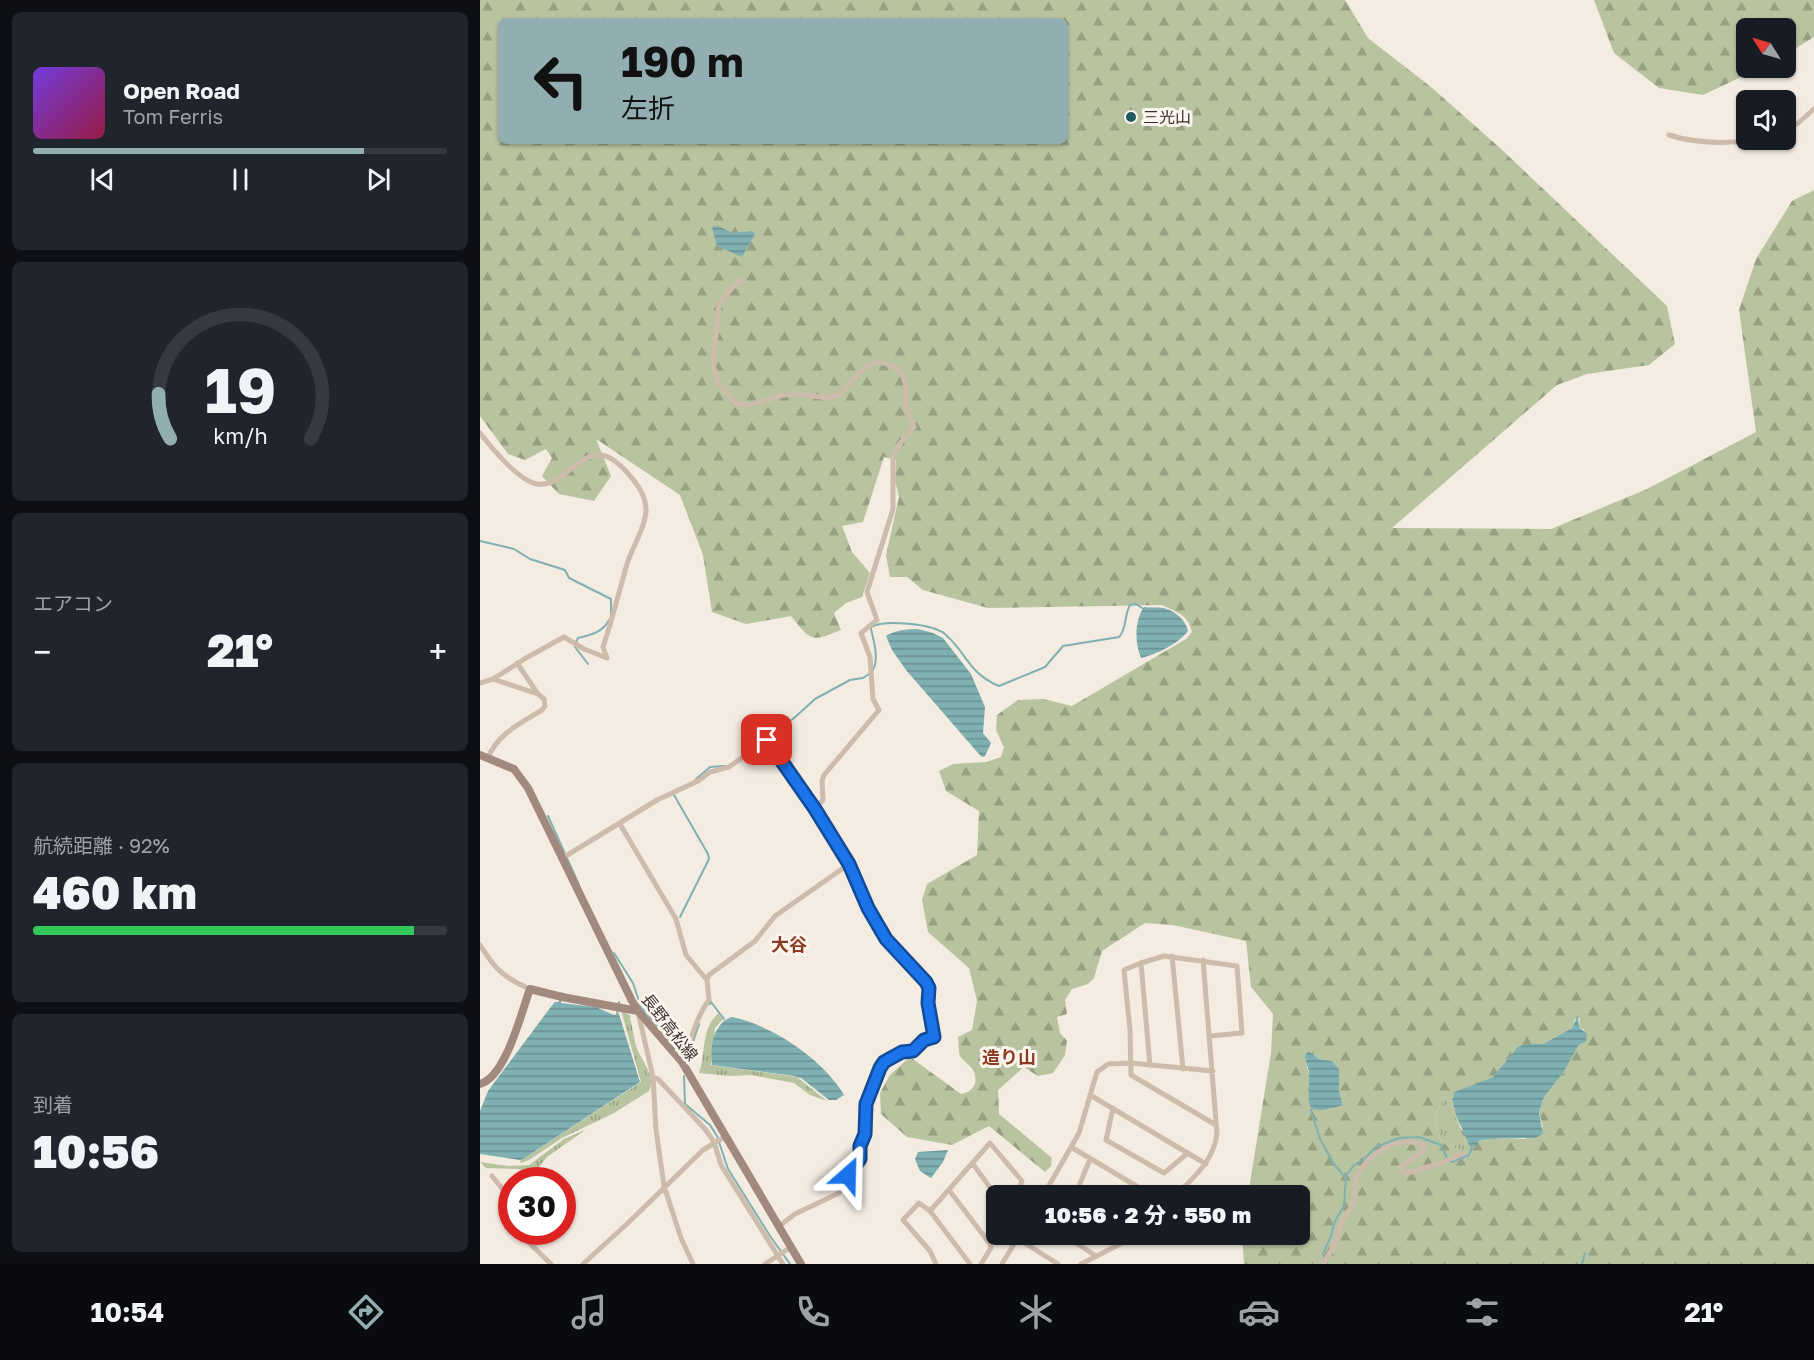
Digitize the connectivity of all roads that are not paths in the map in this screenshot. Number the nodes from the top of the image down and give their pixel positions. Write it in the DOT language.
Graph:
graph roads {
  1 [pos="1814,109"];
  2 [pos="1796,124"];
  3 [pos="1669,135"];
  4 [pos="1736,141"];
  5 [pos="743,278"];
  6 [pos="480,433"];
  7 [pos="517,663"];
  8 [pos="493,679"];
  9 [pos="480,683"];
  10 [pos="538,694"];
  11 [pos="484,757"];
  12 [pos="815,809"];
  13 [pos="620,824"];
  14 [pos="565,857"];
  15 [pos="849,864"];
  16 [pos="480,945"];
  17 [pos="1172,957"];
  18 [pos="1203,960"];
  19 [pos="1141,963"];
  20 [pos="707,980"];
  21 [pos="530,989"];
  22 [pos="638,1011"];
  23 [pos="1210,1036"];
  24 [pos="682,1062"];
  25 [pos="1131,1063"];
  26 [pos="1150,1065"];
  27 [pos="1183,1069"];
  28 [pos="1213,1071"];
  29 [pos="653,1077"];
  30 [pos="480,1084"];
  31 [pos="1090,1095"];
  32 [pos="1113,1108"];
  33 [pos="1216,1125"];
  34 [pos="720,1140"];
  35 [pos="1071,1147"];
  36 [pos="1188,1153"];
  37 [pos="1464,1153"];
  38 [pos="1090,1159"];
  39 [pos="973,1164"];
  40 [pos="1206,1164"];
  41 [pos="492,1176"];
  42 [pos="498,1183"];
  43 [pos="988,1185"];
  44 [pos="1020,1185"];
  45 [pos="1049,1185"];
  46 [pos="1079,1185"];
  47 [pos="1134,1185"];
  48 [pos="1186,1185"];
  49 [pos="664,1186"];
  50 [pos="949,1190"];
  51 [pos="930,1211"];
  52 [pos="779,1226"];
  53 [pos="531,1245"];
  54 [pos="1013,1245"];
  55 [pos="1031,1245"];
  56 [pos="1080,1245"];
  57 [pos="1118,1245"];
  58 [pos="784,1252"];
  59 [pos="1096,1256"];
  60 [pos="1325,1262"];
  61 [pos="551,1264"];
  62 [pos="584,1264"];
  63 [pos="693,1264"];
  64 [pos="765,1264"];
  65 [pos="783,1264"];
  66 [pos="801,1264"];
  67 [pos="936,1264"];
  68 [pos="970,1264"];
  69 [pos="981,1264"];
  70 [pos="1002,1264"];
  71 [pos="1058,1264"];
  72 [pos="1082,1264"];
  1 -- 2 [label="street"];
  3 -- 4 [label="street"];
  5 -- 12 [label="street"];
  6 -- 7 [label="street"];
  7 -- 8 [label="street"];
  7 -- 10 [label="street"];
  8 -- 9 [label="street"];
  8 -- 10 [label="street"];
  10 -- 11 [label="street"];
  11 -- 14 [label="main road, 長野高松線"];
  12 -- 13 [label="street"];
  12 -- 15 [label="street"];
  13 -- 14 [label="street"];
  13 -- 20 [label="street"];
  14 -- 22 [label="main road, 長野高松線"];
  15 -- 20 [label="street"];
  15 -- 52 [label="street"];
  16 -- 21 [label="street"];
  17 -- 18 [label="street"];
  17 -- 19 [label="street"];
  17 -- 27 [label="street"];
  18 -- 23 [label="street"];
  18 -- 23 [label="street"];
  19 -- 25 [label="street"];
  19 -- 26 [label="street"];
  20 -- 24 [label="street"];
  21 -- 22 [label="main road"];
  21 -- 30 [label="main road"];
  22 -- 24 [label="main road, 長野高松線"];
  22 -- 29 [label="street"];
  23 -- 28 [label="street"];
  24 -- 34 [label="main road, 長野高松線"];
  25 -- 26 [label="street"];
  25 -- 31 [label="street"];
  25 -- 33 [label="street"];
  26 -- 27 [label="street"];
  27 -- 28 [label="street"];
  28 -- 33 [label="street"];
  29 -- 34 [label="street"];
  29 -- 49 [label="street"];
  31 -- 32 [label="street"];
  31 -- 35 [label="street"];
  32 -- 36 [label="street"];
  32 -- 36 [label="street"];
  33 -- 40 [label="street"];
  34 -- 49 [label="street"];
  34 -- 52 [label="main road, 長野高松線"];
  34 -- 58 [label="street"];
  35 -- 38 [label="street"];
  35 -- 45 [label="street"];
  36 -- 40 [label="street"];
  37 -- 60 [label="street"];
  38 -- 46 [label="street"];
  38 -- 47 [label="street"];
  39 -- 43 [label="street"];
  39 -- 44 [label="street"];
  39 -- 50 [label="street"];
  40 -- 48 [label="street"];
  41 -- 42 [label="street"];
  49 -- 62 [label="street"];
  49 -- 63 [label="street"];
  50 -- 51 [label="street"];
  50 -- 69 [label="street"];
  51 -- 67 [label="street"];
  51 -- 68 [label="street"];
  52 -- 58 [label="main road, 長野高松線"];
  53 -- 61 [label="street"];
  54 -- 70 [label="street"];
  55 -- 71 [label="street"];
  56 -- 59 [label="street"];
  57 -- 59 [label="street"];
  58 -- 64 [label="street"];
  58 -- 65 [label="street"];
  58 -- 66 [label="main road, 長野高松線"];
  59 -- 72 [label="street"];
}
